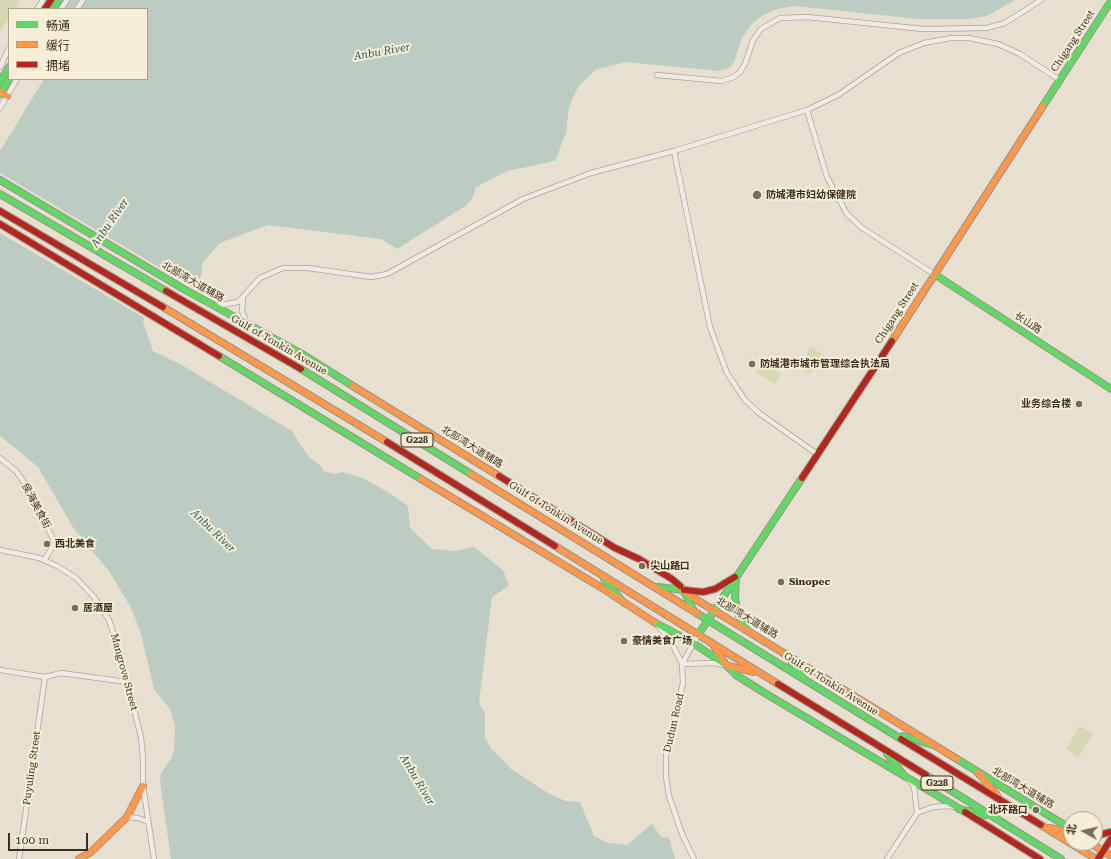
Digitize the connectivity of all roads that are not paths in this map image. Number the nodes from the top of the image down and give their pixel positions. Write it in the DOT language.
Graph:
graph roads {
  1 [pos="59,0"];
  2 [pos="1041,0"];
  3 [pos="1111,0"];
  4 [pos="50,4"];
  5 [pos="40,8"];
  6 [pos="8,50"];
  7 [pos="0,67"];
  8 [pos="8,69"];
  9 [pos="657,75"];
  10 [pos="8,80"];
  11 [pos="16,80"];
  12 [pos="1060,80"];
  13 [pos="0,82"];
  14 [pos="0,93"];
  15 [pos="7,96"];
  16 [pos="0,108"];
  17 [pos="807,110"];
  18 [pos="674,151"];
  19 [pos="0,180"];
  20 [pos="0,194"];
  21 [pos="0,211"];
  22 [pos="0,224"];
  23 [pos="934,274"];
  24 [pos="243,297"];
  25 [pos="214,306"];
  26 [pos="246,322"];
  27 [pos="1111,389"];
  28 [pos="817,454"];
  29 [pos="0,458"];
  30 [pos="0,550"];
  31 [pos="45,559"];
  32 [pos="600,574"];
  33 [pos="736,576"];
  34 [pos="656,587"];
  35 [pos="683,590"];
  36 [pos="624,603"];
  37 [pos="694,610"];
  38 [pos="714,610"];
  39 [pos="645,617"];
  40 [pos="708,619"];
  41 [pos="750,632"];
  42 [pos="698,634"];
  43 [pos="693,643"];
  44 [pos="713,644"];
  45 [pos="784,653"];
  46 [pos="682,664"];
  47 [pos="726,665"];
  48 [pos="0,670"];
  49 [pos="762,674"];
  50 [pos="45,677"];
  51 [pos="805,679"];
  52 [pos="127,682"];
  53 [pos="893,734"];
  54 [pos="933,745"];
  55 [pos="881,748"];
  56 [pos="978,772"];
  57 [pos="903,774"];
  58 [pos="143,786"];
  59 [pos="1002,801"];
  60 [pos="959,809"];
  61 [pos="917,813"];
  62 [pos="993,817"];
  63 [pos="127,818"];
  64 [pos="148,822"];
  65 [pos="1063,824"];
  66 [pos="1044,827"];
  67 [pos="1063,831"];
  68 [pos="1111,839"];
  69 [pos="1087,851"];
  70 [pos="1103,851"];
  71 [pos="1088,854"];
  72 [pos="1111,856"];
  73 [pos="19,859"];
  74 [pos="79,859"];
  75 [pos="154,859"];
  76 [pos="694,859"];
  77 [pos="887,859"];
  78 [pos="1040,859"];
  79 [pos="1061,859"];
  80 [pos="1097,859"];
  1 -- 4 [label="main road"];
  2 -- 9 [label="street"];
  3 -- 12 [label="main road, Chigang Street"];
  4 -- 5 [label="street"];
  6 -- 7 [label="street"];
  8 -- 13 [label="main road"];
  10 -- 14 [label="main road"];
  11 -- 15 [label="street"];
  12 -- 17 [label="street"];
  12 -- 23 [label="main road, Chigang Street"];
  14 -- 15 [label="main road"];
  15 -- 16 [label="street"];
  17 -- 18 [label="street"];
  17 -- 23 [label="street"];
  18 -- 24 [label="street"];
  18 -- 28 [label="street"];
  19 -- 25 [label="main road, 北部湾大道辅路"];
  20 -- 34 [label="main road, Gulf of Tonkin Avenue / G228"];
  21 -- 32 [label="main road, G228"];
  22 -- 36 [label="main road"];
  23 -- 27 [label="main road, 长山路"];
  23 -- 28 [label="main road, Chigang Street"];
  24 -- 25 [label="street"];
  24 -- 26 [label="street"];
  25 -- 26 [label="main road, 北部湾大道辅路"];
  26 -- 35 [label="main road, 北部湾大道辅路"];
  28 -- 33 [label="main road, Chigang Street"];
  29 -- 31 [label="street, 侯海美食街"];
  30 -- 31 [label="street, Mangrove Street"];
  31 -- 52 [label="street, Mangrove Street"];
  32 -- 36 [label="main road"];
  32 -- 42 [label="main road, G228"];
  33 -- 35 [label="main road"];
  33 -- 38 [label="main road, Chigang Street"];
  33 -- 41 [label="main road"];
  34 -- 35 [label="main road"];
  34 -- 37 [label="main road, Gulf of Tonkin Avenue / G228"];
  35 -- 37 [label="main road"];
  35 -- 38 [label="main road, 北部湾大道辅路"];
  36 -- 39 [label="main road"];
  37 -- 40 [label="main road, Gulf of Tonkin Avenue / G228"];
  38 -- 40 [label="main road, Chigang Street"];
  38 -- 41 [label="main road, 北部湾大道辅路"];
  39 -- 43 [label="main road"];
  39 -- 46 [label="street"];
  40 -- 42 [label="main road, Chigang Street"];
  40 -- 51 [label="main road, Gulf of Tonkin Avenue / G228"];
  41 -- 45 [label="main road, 北部湾大道辅路"];
  42 -- 43 [label="street, Dudun Road"];
  42 -- 44 [label="main road, G228"];
  43 -- 46 [label="street, Dudun Road"];
  43 -- 47 [label="main road"];
  44 -- 47 [label="main road"];
  44 -- 49 [label="main road, G228"];
  45 -- 51 [label="main road"];
  45 -- 54 [label="main road, 北部湾大道辅路"];
  46 -- 47 [label="street"];
  46 -- 76 [label="street, Dudun Road"];
  47 -- 49 [label="main road"];
  47 -- 57 [label="main road"];
  48 -- 50 [label="street"];
  49 -- 55 [label="main road, G228"];
  50 -- 52 [label="street"];
  50 -- 73 [label="street, Puyuling Street"];
  51 -- 53 [label="main road, Gulf of Tonkin Avenue / G228"];
  52 -- 58 [label="street, Mangrove Street"];
  53 -- 54 [label="main road"];
  53 -- 59 [label="main road, Gulf of Tonkin Avenue / G228"];
  54 -- 56 [label="main road, 北部湾大道辅路"];
  55 -- 57 [label="main road"];
  55 -- 62 [label="main road, G228"];
  56 -- 59 [label="main road"];
  56 -- 65 [label="main road, 北部湾大道辅路"];
  57 -- 60 [label="main road"];
  57 -- 61 [label="street"];
  58 -- 63 [label="main road"];
  58 -- 64 [label="street, Mangrove Street"];
  59 -- 66 [label="main road, Gulf of Tonkin Avenue / G228"];
  60 -- 61 [label="street"];
  60 -- 62 [label="main road"];
  60 -- 78 [label="main road"];
  61 -- 77 [label="street"];
  62 -- 79 [label="main road, G228"];
  63 -- 64 [label="street"];
  63 -- 74 [label="main road"];
  64 -- 75 [label="street, Mangrove Street"];
  66 -- 67 [label="main road"];
  66 -- 71 [label="main road, Gulf of Tonkin Avenue / G228"];
  68 -- 70 [label="main road"];
  69 -- 71 [label="main road"];
  70 -- 72 [label="main road"];
  70 -- 80 [label="main road"];
  71 -- 80 [label="main road, Gulf of Tonkin Avenue / G228"];
}
